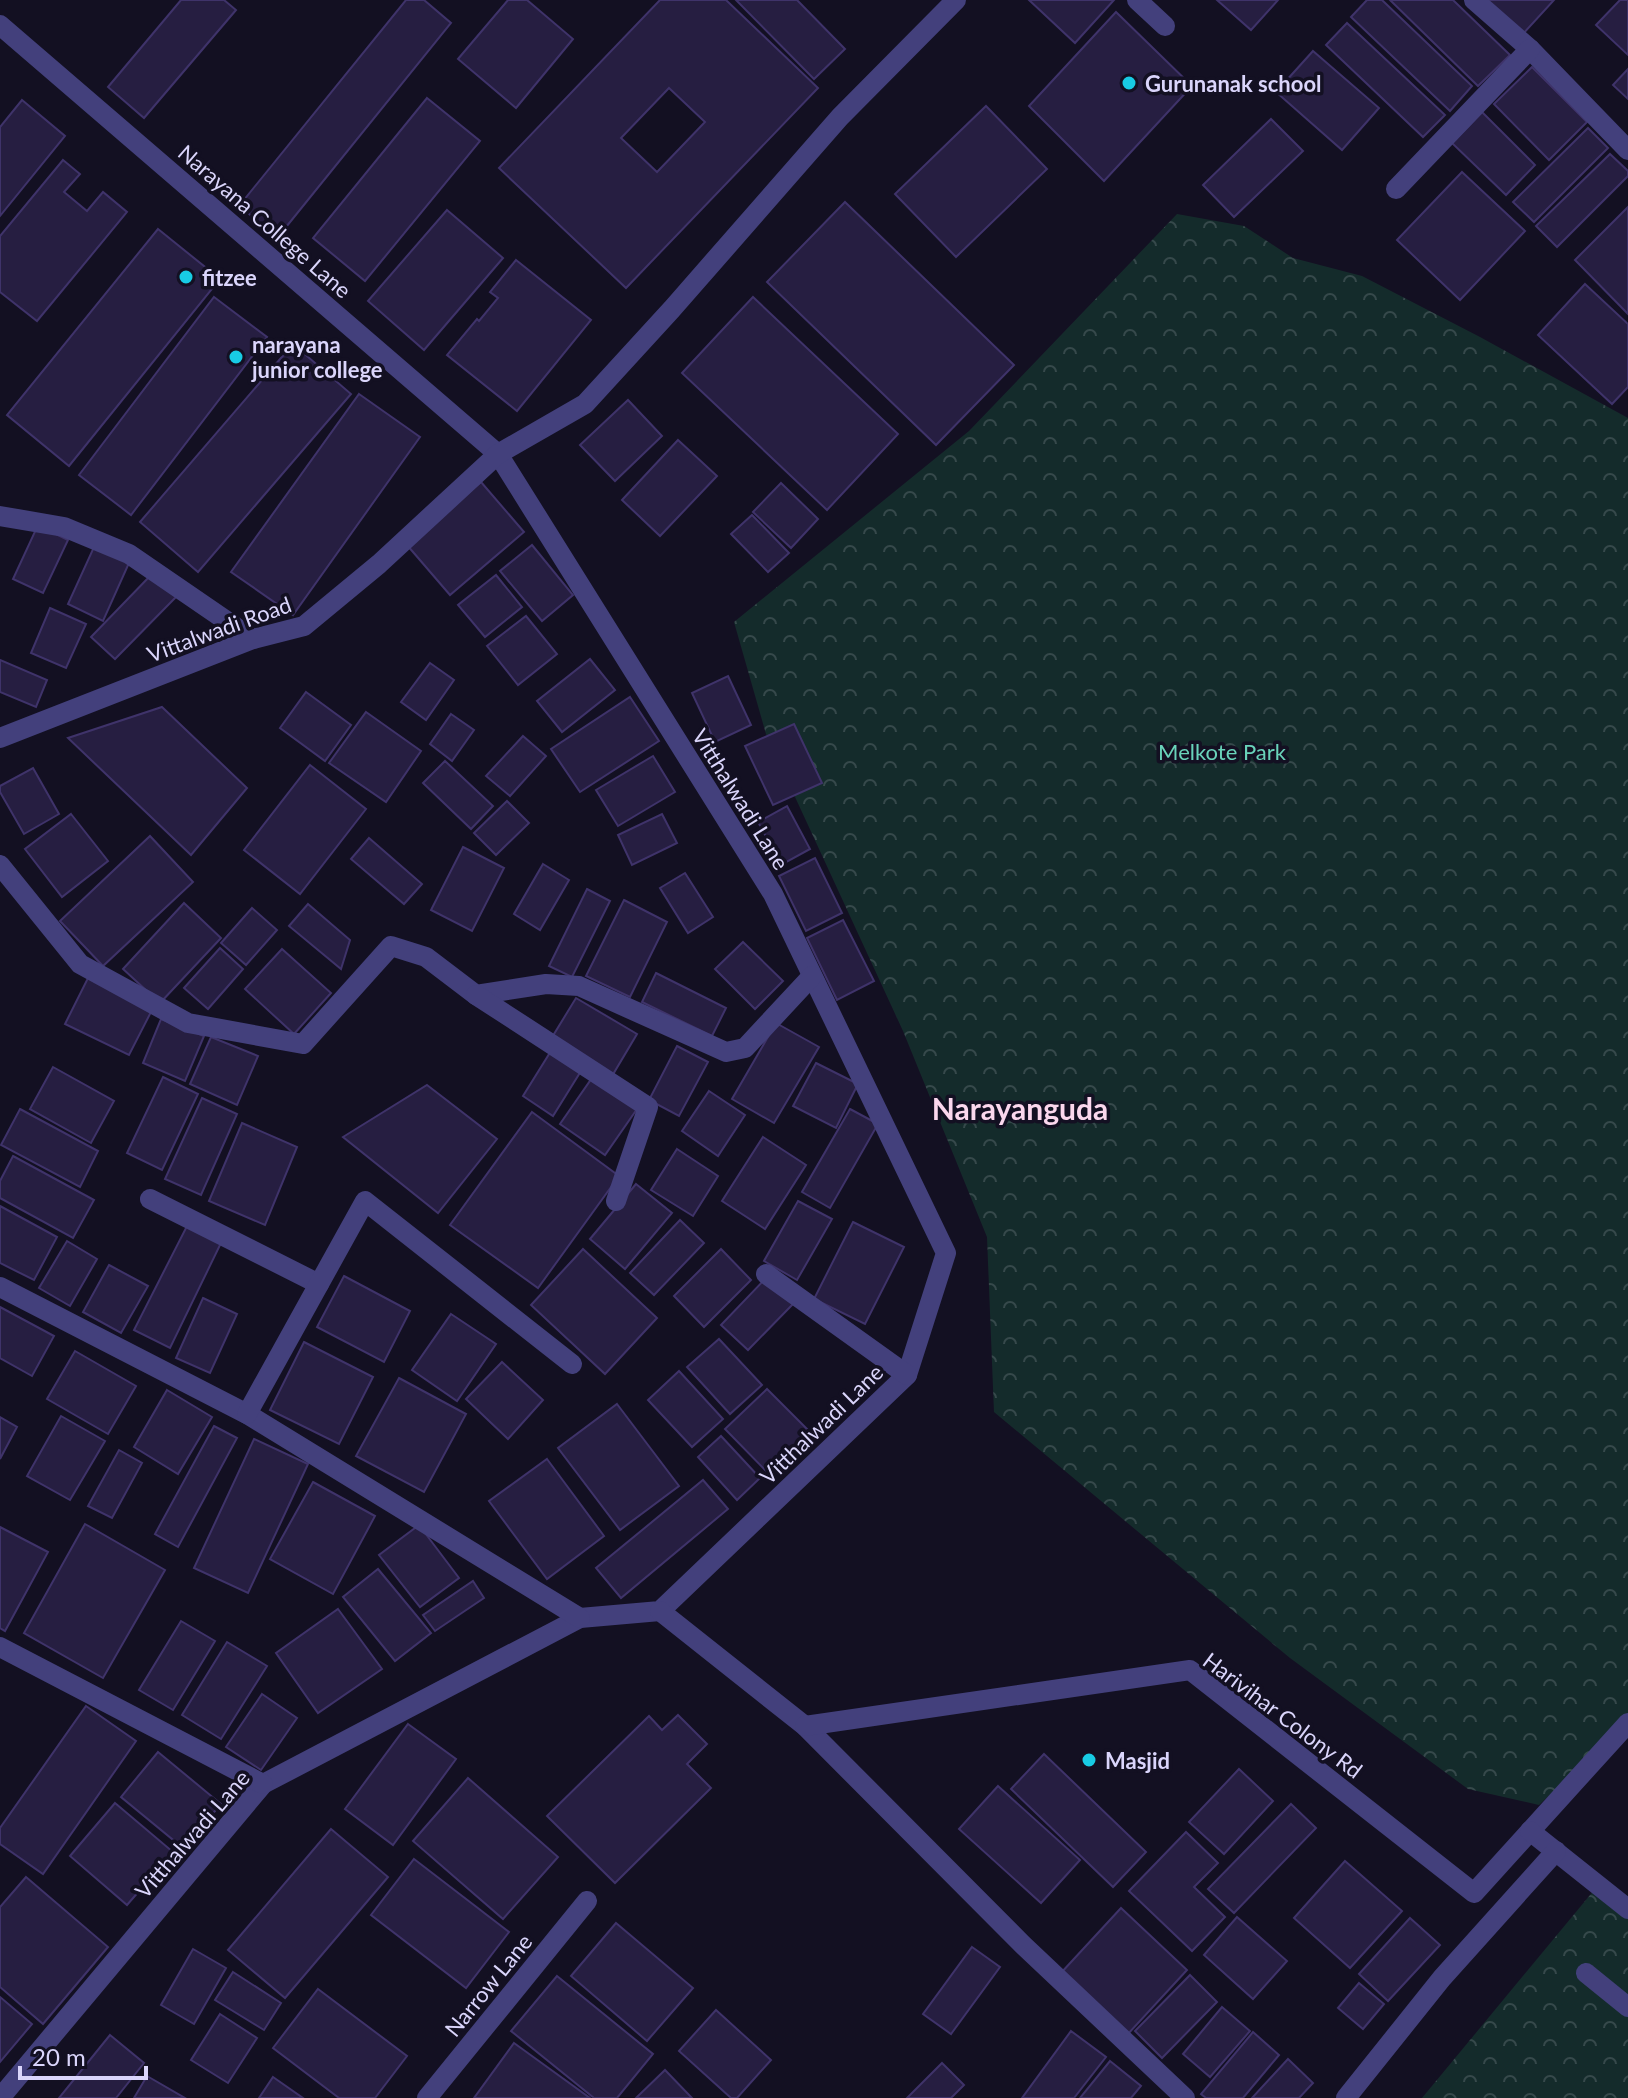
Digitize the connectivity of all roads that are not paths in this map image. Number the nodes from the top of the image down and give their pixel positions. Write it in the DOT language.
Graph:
graph roads {
  1 [pos="956,0"];
  2 [pos="1137,0"];
  3 [pos="1474,0"];
  4 [pos="0,25"];
  5 [pos="1165,26"];
  6 [pos="1530,49"];
  7 [pos="1628,150"];
  8 [pos="1396,189"];
  9 [pos="498,454"];
  10 [pos="0,516"];
  11 [pos="253,639"];
  12 [pos="0,738"];
  13 [pos="0,865"];
  14 [pos="812,976"];
  15 [pos="476,995"];
  16 [pos="150,1199"];
  17 [pos="616,1201"];
  18 [pos="766,1274"];
  19 [pos="319,1284"];
  20 [pos="0,1287"];
  21 [pos="572,1364"];
  22 [pos="907,1375"];
  23 [pos="247,1414"];
  24 [pos="660,1611"];
  25 [pos="580,1618"];
  26 [pos="0,1647"];
  27 [pos="1628,1723"];
  28 [pos="805,1726"];
  29 [pos="263,1784"];
  30 [pos="1530,1831"];
  31 [pos="1556,1851"];
  32 [pos="587,1901"];
  33 [pos="1628,1909"];
  34 [pos="1586,1973"];
  35 [pos="1628,2007"];
  36 [pos="0,2098"];
  37 [pos="427,2098"];
  38 [pos="1185,2098"];
  39 [pos="1346,2098"];
  1 -- 9 [label="street, Vittalwadi Road"];
  2 -- 5 [label="street"];
  3 -- 6 [label="street"];
  4 -- 9 [label="street, Narayana College Lane"];
  6 -- 7 [label="street"];
  6 -- 8 [label="street"];
  9 -- 11 [label="street, Vittalwadi Road"];
  9 -- 14 [label="street, Vitthalwadi Lane"];
  10 -- 11 [label="street"];
  11 -- 12 [label="street, Vittalwadi Road"];
  13 -- 15 [label="street"];
  14 -- 15 [label="street"];
  14 -- 22 [label="street, Vitthalwadi Lane"];
  15 -- 17 [label="street"];
  16 -- 19 [label="street"];
  18 -- 22 [label="street"];
  19 -- 21 [label="street"];
  19 -- 23 [label="street"];
  20 -- 23 [label="street"];
  22 -- 24 [label="street, Vitthalwadi Lane"];
  23 -- 25 [label="street"];
  24 -- 25 [label="street, Vitthalwadi Lane"];
  24 -- 28 [label="street"];
  25 -- 29 [label="street, Vitthalwadi Lane"];
  26 -- 29 [label="street"];
  27 -- 30 [label="street, Harivihar Colony Rd"];
  28 -- 30 [label="street, Harivihar Colony Rd"];
  28 -- 38 [label="street"];
  29 -- 36 [label="street, Vitthalwadi Lane"];
  30 -- 31 [label="street"];
  31 -- 33 [label="street"];
  31 -- 39 [label="street"];
  32 -- 37 [label="street, Narrow Lane"];
  34 -- 35 [label="street"];
}
